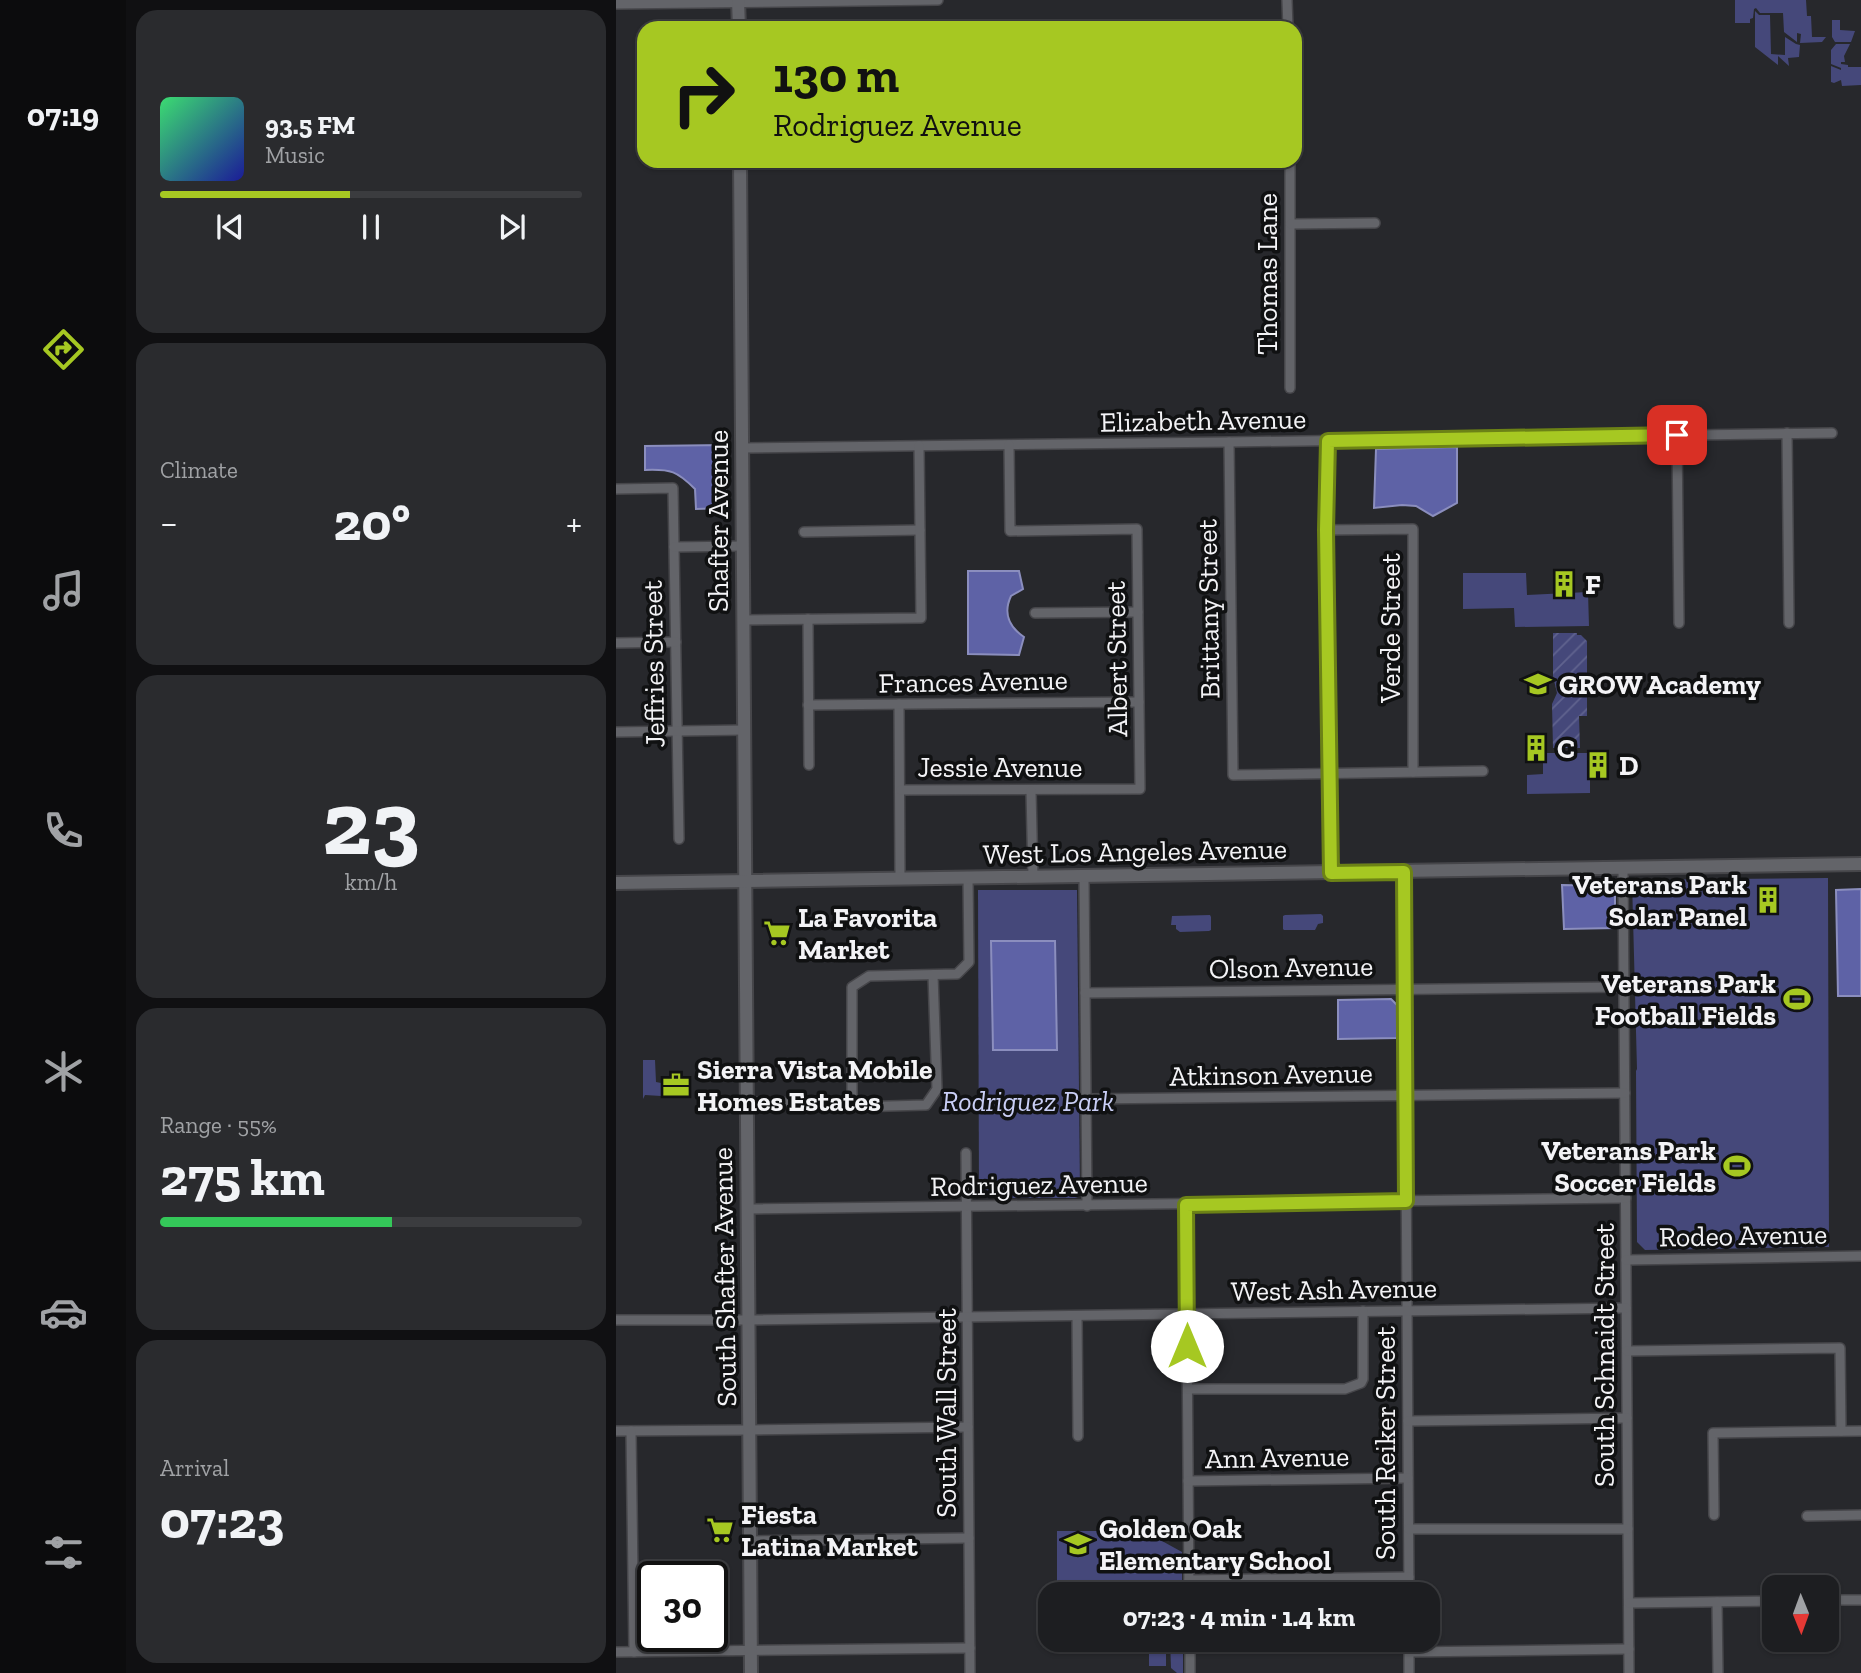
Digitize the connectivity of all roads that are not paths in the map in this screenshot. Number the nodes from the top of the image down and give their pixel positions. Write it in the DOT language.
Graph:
graph roads {
  1 [pos="938,0"];
  2 [pos="1287,0"];
  3 [pos="738,1"];
  4 [pos="616,5"];
  5 [pos="738,21"];
  6 [pos="1288,21"];
  7 [pos="740,168"];
  8 [pos="1290,168"];
  9 [pos="1375,223"];
  10 [pos="1291,224"];
  11 [pos="1290,388"];
  12 [pos="1787,433"];
  13 [pos="1832,433"];
  14 [pos="1677,435"];
  15 [pos="1328,441"];
  16 [pos="1229,442"];
  17 [pos="1009,445"];
  18 [pos="919,446"];
  19 [pos="742,448"];
  20 [pos="616,489"];
  21 [pos="920,530"];
  22 [pos="1326,530"];
  23 [pos="804,532"];
  24 [pos="742,546"];
  25 [pos="674,547"];
  26 [pos="1138,612"];
  27 [pos="1035,613"];
  28 [pos="808,619"];
  29 [pos="743,620"];
  30 [pos="1678,622"];
  31 [pos="1789,623"];
  32 [pos="676,642"];
  33 [pos="616,643"];
  34 [pos="1139,702"];
  35 [pos="899,704"];
  36 [pos="808,705"];
  37 [pos="744,730"];
  38 [pos="677,731"];
  39 [pos="616,732"];
  40 [pos="808,765"];
  41 [pos="1483,771"];
  42 [pos="1413,772"];
  43 [pos="1330,774"];
  44 [pos="1140,789"];
  45 [pos="901,790"];
  46 [pos="1031,791"];
  47 [pos="678,839"];
  48 [pos="1861,864"];
  49 [pos="1623,869"];
  50 [pos="1404,872"];
  51 [pos="1331,873"];
  52 [pos="1033,877"];
  53 [pos="1084,877"];
  54 [pos="968,878"];
  55 [pos="900,879"];
  56 [pos="745,881"];
  57 [pos="616,883"];
  58 [pos="933,975"];
  59 [pos="1624,987"];
  60 [pos="1405,988"];
  61 [pos="1085,993"];
  62 [pos="1625,1093"];
  63 [pos="1405,1095"];
  64 [pos="1086,1099"];
  65 [pos="747,1102"];
  66 [pos="852,1107"];
  67 [pos="966,1153"];
  68 [pos="1626,1198"];
  69 [pos="1406,1201"];
  70 [pos="1186,1205"];
  71 [pos="1087,1206"];
  72 [pos="967,1208"];
  73 [pos="748,1209"];
  74 [pos="1861,1256"];
  75 [pos="1626,1260"];
  76 [pos="1626,1308"];
  77 [pos="1363,1311"];
  78 [pos="1407,1311"];
  79 [pos="1187,1314"];
  80 [pos="1077,1316"];
  81 [pos="968,1317"];
  82 [pos="616,1320"];
  83 [pos="748,1320"];
  84 [pos="1627,1350"];
  85 [pos="1188,1389"];
  86 [pos="1627,1418"];
  87 [pos="1408,1421"];
  88 [pos="968,1427"];
  89 [pos="749,1430"];
  90 [pos="616,1431"];
  91 [pos="631,1431"];
  92 [pos="1841,1431"];
  93 [pos="1861,1431"];
  94 [pos="1078,1436"];
  95 [pos="1408,1478"];
  96 [pos="1188,1481"];
  97 [pos="1861,1515"];
  98 [pos="1714,1516"];
  99 [pos="1807,1516"];
  100 [pos="1409,1529"];
  101 [pos="1628,1529"];
  102 [pos="969,1538"];
  103 [pos="750,1541"];
  104 [pos="1409,1577"];
  105 [pos="1189,1580"];
  106 [pos="1409,1582"];
  107 [pos="1839,1600"];
  108 [pos="1861,1600"];
  109 [pos="1762,1601"];
  110 [pos="1717,1602"];
  111 [pos="1629,1603"];
  112 [pos="970,1647"];
  113 [pos="1629,1649"];
  114 [pos="750,1651"];
  115 [pos="616,1652"];
  116 [pos="634,1652"];
  117 [pos="1190,1652"];
  118 [pos="1409,1652"];
  119 [pos="1440,1652"];
  120 [pos="751,1673"];
  121 [pos="970,1673"];
  122 [pos="1190,1673"];
  123 [pos="1409,1673"];
  124 [pos="1629,1673"];
  125 [pos="1718,1673"];
  1 -- 3 [label="street"];
  2 -- 6 [label="street"];
  3 -- 4 [label="street"];
  3 -- 5 [label="main road"];
  7 -- 19 [label="main road, Shafter Avenue"];
  8 -- 10 [label="street, Thomas Lane"];
  9 -- 10 [label="street"];
  10 -- 11 [label="street, Thomas Lane"];
  12 -- 13 [label="street, Elizabeth Avenue"];
  12 -- 14 [label="street, Elizabeth Avenue"];
  12 -- 31 [label="street"];
  14 -- 15 [label="street, Elizabeth Avenue"];
  14 -- 30 [label="street"];
  15 -- 16 [label="street, Elizabeth Avenue"];
  15 -- 22 [label="street"];
  16 -- 17 [label="street, Elizabeth Avenue"];
  16 -- 43 [label="street, Brittany Street"];
  17 -- 18 [label="street, Elizabeth Avenue"];
  17 -- 26 [label="street, Albert Street"];
  18 -- 19 [label="street, Elizabeth Avenue"];
  18 -- 21 [label="street"];
  19 -- 24 [label="main road, Shafter Avenue"];
  20 -- 25 [label="street, Jeffries Street"];
  21 -- 23 [label="street"];
  21 -- 28 [label="street"];
  22 -- 42 [label="street, Verde Street"];
  22 -- 43 [label="street"];
  24 -- 25 [label="street"];
  24 -- 29 [label="main road, Shafter Avenue"];
  25 -- 32 [label="street, Jeffries Street"];
  26 -- 27 [label="street"];
  26 -- 34 [label="street, Albert Street"];
  28 -- 29 [label="street"];
  28 -- 36 [label="street"];
  29 -- 37 [label="main road, Shafter Avenue"];
  32 -- 33 [label="street"];
  32 -- 38 [label="street, Jeffries Street"];
  34 -- 35 [label="street, Frances Avenue"];
  34 -- 44 [label="street, Albert Street"];
  35 -- 36 [label="street, Frances Avenue"];
  35 -- 45 [label="street"];
  36 -- 40 [label="street"];
  37 -- 38 [label="street"];
  37 -- 56 [label="main road, Shafter Avenue"];
  38 -- 39 [label="street"];
  38 -- 47 [label="street, Jeffries Street"];
  41 -- 42 [label="street"];
  42 -- 43 [label="street"];
  43 -- 51 [label="street"];
  44 -- 46 [label="street, Jessie Avenue"];
  45 -- 46 [label="street, Jessie Avenue"];
  45 -- 55 [label="street"];
  46 -- 52 [label="street"];
  48 -- 49 [label="main road, West Los Angeles Avenue"];
  49 -- 50 [label="main road, West Los Angeles Avenue"];
  49 -- 59 [label="street, South Schnaidt Street"];
  50 -- 51 [label="main road, West Los Angeles Avenue"];
  50 -- 60 [label="street, South Reiker Street"];
  51 -- 53 [label="main road, West Los Angeles Avenue"];
  52 -- 53 [label="main road, West Los Angeles Avenue"];
  52 -- 54 [label="main road, West Los Angeles Avenue"];
  53 -- 61 [label="street"];
  54 -- 55 [label="main road, West Los Angeles Avenue"];
  54 -- 58 [label="street"];
  55 -- 56 [label="main road, West Los Angeles Avenue"];
  56 -- 57 [label="main road, West Los Angeles Avenue"];
  56 -- 65 [label="main road, South Shafter Avenue"];
  58 -- 66 [label="street"];
  58 -- 66 [label="street"];
  59 -- 60 [label="street, Olson Avenue"];
  59 -- 62 [label="street, South Schnaidt Street"];
  60 -- 61 [label="street, Olson Avenue"];
  60 -- 63 [label="street, South Reiker Street"];
  61 -- 64 [label="street"];
  62 -- 63 [label="street, Atkinson Avenue"];
  62 -- 68 [label="street, South Schnaidt Street"];
  63 -- 64 [label="street, Atkinson Avenue"];
  63 -- 69 [label="street, South Reiker Street"];
  64 -- 71 [label="street"];
  65 -- 66 [label="street"];
  65 -- 73 [label="main road, South Shafter Avenue"];
  67 -- 72 [label="street, South Wall Street"];
  68 -- 69 [label="street, Rodriguez Avenue"];
  68 -- 75 [label="street, South Schnaidt Street"];
  69 -- 70 [label="street, Rodriguez Avenue"];
  69 -- 78 [label="street, South Reiker Street"];
  70 -- 71 [label="street, Rodriguez Avenue"];
  70 -- 79 [label="street"];
  71 -- 72 [label="street, Rodriguez Avenue"];
  72 -- 73 [label="street, Rodriguez Avenue"];
  72 -- 81 [label="street, South Wall Street"];
  73 -- 83 [label="main road, South Shafter Avenue"];
  74 -- 75 [label="street, Rodeo Avenue"];
  75 -- 76 [label="street, South Schnaidt Street"];
  76 -- 78 [label="street, West Ash Avenue"];
  76 -- 84 [label="street, South Schnaidt Street"];
  77 -- 78 [label="street, West Ash Avenue"];
  77 -- 79 [label="street, West Ash Avenue"];
  77 -- 85 [label="street"];
  78 -- 87 [label="street, South Reiker Street"];
  79 -- 80 [label="street, West Ash Avenue"];
  79 -- 85 [label="street"];
  80 -- 81 [label="street, West Ash Avenue"];
  80 -- 94 [label="street"];
  81 -- 83 [label="street, West Ash Avenue"];
  81 -- 88 [label="street, South Wall Street"];
  82 -- 83 [label="street, West Ash Avenue"];
  83 -- 89 [label="main road, South Shafter Avenue"];
  84 -- 86 [label="street, South Schnaidt Street"];
  84 -- 92 [label="street"];
  85 -- 96 [label="street"];
  86 -- 87 [label="street"];
  86 -- 101 [label="street, South Schnaidt Street"];
  87 -- 95 [label="street, South Reiker Street"];
  88 -- 89 [label="street"];
  88 -- 102 [label="street, South Wall Street"];
  89 -- 91 [label="street"];
  89 -- 103 [label="main road, South Shafter Avenue"];
  90 -- 91 [label="street"];
  91 -- 116 [label="street"];
  92 -- 93 [label="street"];
  92 -- 98 [label="street"];
  95 -- 96 [label="street, Ann Avenue"];
  95 -- 100 [label="street, South Reiker Street"];
  96 -- 105 [label="street"];
  97 -- 99 [label="street"];
  100 -- 101 [label="street"];
  100 -- 104 [label="street, South Reiker Street"];
  101 -- 111 [label="street, South Schnaidt Street"];
  102 -- 103 [label="street"];
  102 -- 112 [label="street, South Wall Street"];
  103 -- 114 [label="main road, South Shafter Avenue"];
  104 -- 105 [label="street"];
  104 -- 106 [label="street, South Reiker Street"];
  107 -- 108 [label="street"];
  109 -- 110 [label="street"];
  110 -- 111 [label="street"];
  110 -- 125 [label="street"];
  111 -- 113 [label="street, South Schnaidt Street"];
  112 -- 114 [label="street"];
  112 -- 121 [label="street, South Wall Street"];
  113 -- 119 [label="street"];
  113 -- 124 [label="street, South Schnaidt Street"];
  114 -- 116 [label="street"];
  114 -- 120 [label="main road, South Shafter Avenue"];
  115 -- 116 [label="street"];
  117 -- 122 [label="street"];
  118 -- 123 [label="street"];
}
